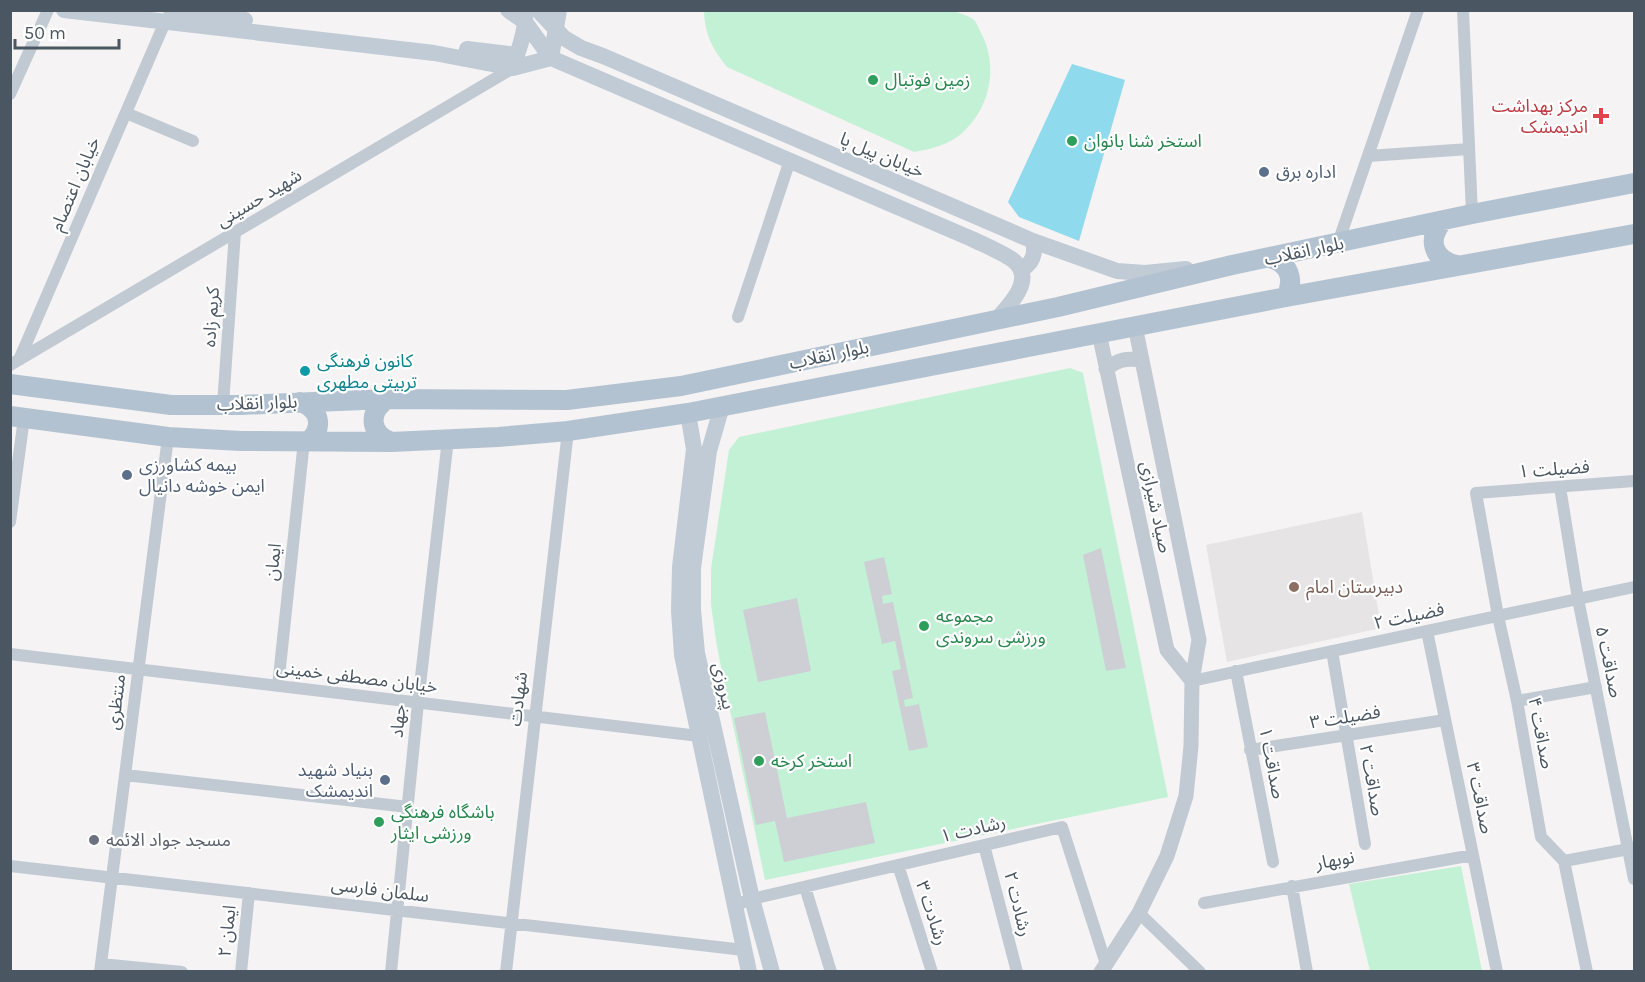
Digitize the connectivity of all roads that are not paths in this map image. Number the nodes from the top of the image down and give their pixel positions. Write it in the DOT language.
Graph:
graph roads {
  1 [pos="48,10"];
  2 [pos="64,10"];
  3 [pos="508,10"];
  4 [pos="538,10"];
  5 [pos="559,10"];
  6 [pos="1418,10"];
  7 [pos="1463,10"];
  8 [pos="168,16"];
  9 [pos="525,16"];
  10 [pos="557,29"];
  11 [pos="551,58"];
  12 [pos="515,62"];
  13 [pos="10,94"];
  14 [pos="126,113"];
  15 [pos="193,141"];
  16 [pos="1469,149"];
  17 [pos="1368,156"];
  18 [pos="790,160"];
  19 [pos="1635,183"];
  20 [pos="1472,214"];
  21 [pos="1442,222"];
  22 [pos="235,232"];
  23 [pos="1635,234"];
  24 [pos="1033,241"];
  25 [pos="1338,243"];
  26 [pos="1270,258"];
  27 [pos="1456,265"];
  28 [pos="1232,266"];
  29 [pos="1021,270"];
  30 [pos="1286,297"];
  31 [pos="738,317"];
  32 [pos="996,320"];
  33 [pos="1135,326"];
  34 [pos="1099,333"];
  35 [pos="1142,360"];
  36 [pos="15,363"];
  37 [pos="1106,369"];
  38 [pos="10,384"];
  39 [pos="387,399"];
  40 [pos="300,402"];
  41 [pos="224,405"];
  42 [pos="722,406"];
  43 [pos="688,413"];
  44 [pos="17,417"];
  45 [pos="568,431"];
  46 [pos="168,437"];
  47 [pos="448,439"];
  48 [pos="307,441"];
  49 [pos="391,442"];
  50 [pos="1635,482"];
  51 [pos="1560,487"];
  52 [pos="1476,493"];
  53 [pos="10,522"];
  54 [pos="1635,587"];
  55 [pos="1578,599"];
  56 [pos="1498,616"];
  57 [pos="1427,631"];
  58 [pos="1332,651"];
  59 [pos="10,654"];
  60 [pos="138,670"];
  61 [pos="1236,671"];
  62 [pos="1191,681"];
  63 [pos="278,686"];
  64 [pos="1596,687"];
  65 [pos="1517,701"];
  66 [pos="418,703"];
  67 [pos="534,717"];
  68 [pos="1445,720"];
  69 [pos="1346,735"];
  70 [pos="699,736"];
  71 [pos="1250,750"];
  72 [pos="124,775"];
  73 [pos="408,807"];
  74 [pos="1365,844"];
  75 [pos="984,845"];
  76 [pos="1632,848"];
  77 [pos="1473,855"];
  78 [pos="1564,861"];
  79 [pos="1273,862"];
  80 [pos="10,866"];
  81 [pos="898,866"];
  82 [pos="112,878"];
  83 [pos="1635,879"];
  84 [pos="1292,886"];
  85 [pos="805,887"];
  86 [pos="249,893"];
  87 [pos="752,899"];
  88 [pos="1204,903"];
  89 [pos="735,905"];
  90 [pos="398,910"];
  91 [pos="1139,913"];
  92 [pos="512,923"];
  93 [pos="744,950"];
  94 [pos="100,968"];
  95 [pos="1103,968"];
  96 [pos="182,972"];
  97 [pos="241,972"];
  98 [pos="391,972"];
  99 [pos="506,972"];
  100 [pos="749,972"];
  101 [pos="772,972"];
  102 [pos="831,972"];
  103 [pos="932,972"];
  104 [pos="1017,972"];
  105 [pos="1200,972"];
  106 [pos="1307,972"];
  107 [pos="1497,972"];
  108 [pos="1587,972"];
  1 -- 13 [label="street"];
  2 -- 8 [label="main road"];
  3 -- 9 [label="main road"];
  4 -- 10 [label="main road, خیابان پیل پا"];
  5 -- 10 [label="main road"];
  6 -- 17 [label="street"];
  7 -- 16 [label="street"];
  8 -- 12 [label="main road"];
  8 -- 14 [label="street, خیابان اعتصام"];
  9 -- 11 [label="main road"];
  9 -- 12 [label="main road"];
  10 -- 11 [label="main road"];
  10 -- 24 [label="main road, خیابان پیل پا"];
  11 -- 12 [label="main road"];
  11 -- 18 [label="main road"];
  12 -- 22 [label="street, شهید حسینی"];
  14 -- 15 [label="street"];
  14 -- 36 [label="street, خیابان اعتصام"];
  16 -- 17 [label="street"];
  16 -- 20 [label="street"];
  17 -- 25 [label="street"];
  18 -- 29 [label="main road"];
  18 -- 31 [label="street"];
  19 -- 20 [label="main road, بلوار انقلاب"];
  20 -- 21 [label="main road, بلوار انقلاب"];
  21 -- 25 [label="main road, بلوار انقلاب"];
  21 -- 27 [label="main road"];
  22 -- 36 [label="street, شهید حسینی"];
  22 -- 41 [label="street, کریم زاده"];
  23 -- 27 [label="main road, بلوار انقلاب"];
  24 -- 28 [label="main road, خیابان پیل پا"];
  24 -- 29 [label="main road"];
  25 -- 26 [label="main road, بلوار انقلاب"];
  26 -- 28 [label="main road, بلوار انقلاب"];
  26 -- 30 [label="main road"];
  27 -- 30 [label="main road, بلوار انقلاب"];
  28 -- 32 [label="main road, بلوار انقلاب"];
  29 -- 32 [label="main road"];
  30 -- 33 [label="main road, بلوار انقلاب"];
  32 -- 39 [label="main road, بلوار انقلاب"];
  33 -- 34 [label="main road, بلوار انقلاب"];
  33 -- 35 [label="street, صیاد شیرازی"];
  34 -- 37 [label="street, صیاد شیرازی"];
  34 -- 42 [label="main road, بلوار انقلاب"];
  35 -- 37 [label="street"];
  35 -- 62 [label="street, صیاد شیرازی"];
  37 -- 62 [label="street, صیاد شیرازی"];
  38 -- 41 [label="main road, بلوار انقلاب"];
  39 -- 40 [label="main road, بلوار انقلاب"];
  39 -- 49 [label="main road"];
  40 -- 41 [label="main road, بلوار انقلاب"];
  40 -- 48 [label="main road"];
  42 -- 43 [label="main road, بلوار انقلاب"];
  42 -- 87 [label="main road, پیروزی"];
  43 -- 45 [label="main road, بلوار انقلاب"];
  43 -- 70 [label="main road, پیروزی"];
  44 -- 46 [label="main road, بلوار انقلاب"];
  44 -- 53 [label="street"];
  45 -- 47 [label="main road, بلوار انقلاب"];
  45 -- 67 [label="street, شهادت"];
  46 -- 48 [label="main road, بلوار انقلاب"];
  46 -- 60 [label="street, منتظری"];
  47 -- 49 [label="main road, بلوار انقلاب"];
  47 -- 66 [label="street, جهاد"];
  48 -- 49 [label="main road, بلوار انقلاب"];
  48 -- 63 [label="street, ایمان"];
  50 -- 51 [label="street, فضیلت ۱"];
  51 -- 52 [label="street, فضیلت ۱"];
  51 -- 55 [label="street, صداقت ۵"];
  52 -- 56 [label="street, صداقت ۴"];
  54 -- 55 [label="street, فضیلت ۲"];
  55 -- 56 [label="street, فضیلت ۲"];
  55 -- 64 [label="street, صداقت ۵"];
  56 -- 57 [label="street, فضیلت ۲"];
  56 -- 65 [label="street, صداقت ۴"];
  57 -- 58 [label="street, فضیلت ۲"];
  57 -- 68 [label="street, صداقت ۳"];
  58 -- 61 [label="street, فضیلت ۲"];
  58 -- 69 [label="street, صداقت ۲"];
  59 -- 60 [label="street, خیابان مصطفی خمینی"];
  60 -- 63 [label="street, خیابان مصطفی خمینی"];
  60 -- 72 [label="street, منتظری"];
  61 -- 62 [label="street, فضیلت ۲"];
  61 -- 71 [label="street, صداقت ۱"];
  62 -- 91 [label="street, صیاد شیرازی"];
  63 -- 66 [label="street, خیابان مصطفی خمینی"];
  64 -- 65 [label="street"];
  64 -- 76 [label="street, صداقت ۵"];
  65 -- 78 [label="street, صداقت ۴"];
  66 -- 67 [label="street, خیابان مصطفی خمینی"];
  66 -- 73 [label="street, جهاد"];
  67 -- 70 [label="street, خیابان مصطفی خمینی"];
  67 -- 92 [label="street, شهادت"];
  68 -- 69 [label="street, فضیلت ۳"];
  68 -- 77 [label="street, صداقت ۳"];
  69 -- 71 [label="street, فضیلت ۳"];
  69 -- 74 [label="street, صداقت ۲"];
  70 -- 89 [label="main road, پیروزی"];
  71 -- 79 [label="street, صداقت ۱"];
  72 -- 73 [label="street"];
  72 -- 82 [label="street, منتظری"];
  73 -- 90 [label="street, جهاد"];
  75 -- 81 [label="street, رشادت ۱"];
  75 -- 95 [label="street, رشادت ۱"];
  75 -- 104 [label="street, رشادت ۲"];
  76 -- 78 [label="street"];
  76 -- 83 [label="street, صداقت ۵"];
  77 -- 84 [label="street, نوبهار"];
  77 -- 107 [label="street, صداقت ۳"];
  78 -- 108 [label="street"];
  80 -- 82 [label="street, سلمان فارسی"];
  81 -- 85 [label="street, رشادت ۱"];
  81 -- 103 [label="street, رشادت ۳"];
  82 -- 86 [label="street, سلمان فارسی"];
  82 -- 94 [label="street, منتظری"];
  84 -- 88 [label="street, نوبهار"];
  84 -- 106 [label="street"];
  85 -- 87 [label="street, رشادت ۱"];
  85 -- 102 [label="street"];
  86 -- 90 [label="street, سلمان فارسی"];
  86 -- 97 [label="street, ایمان ۲"];
  87 -- 89 [label="street, رشادت ۱"];
  87 -- 101 [label="main road, پیروزی"];
  89 -- 93 [label="main road, پیروزی"];
  90 -- 92 [label="street, سلمان فارسی"];
  90 -- 98 [label="street, جهاد"];
  91 -- 95 [label="street, صیاد شیرازی"];
  91 -- 105 [label="street"];
  92 -- 93 [label="street, سلمان فارسی"];
  92 -- 99 [label="street, شهادت"];
  93 -- 100 [label="main road, پیروزی"];
  94 -- 96 [label="street"];
}
